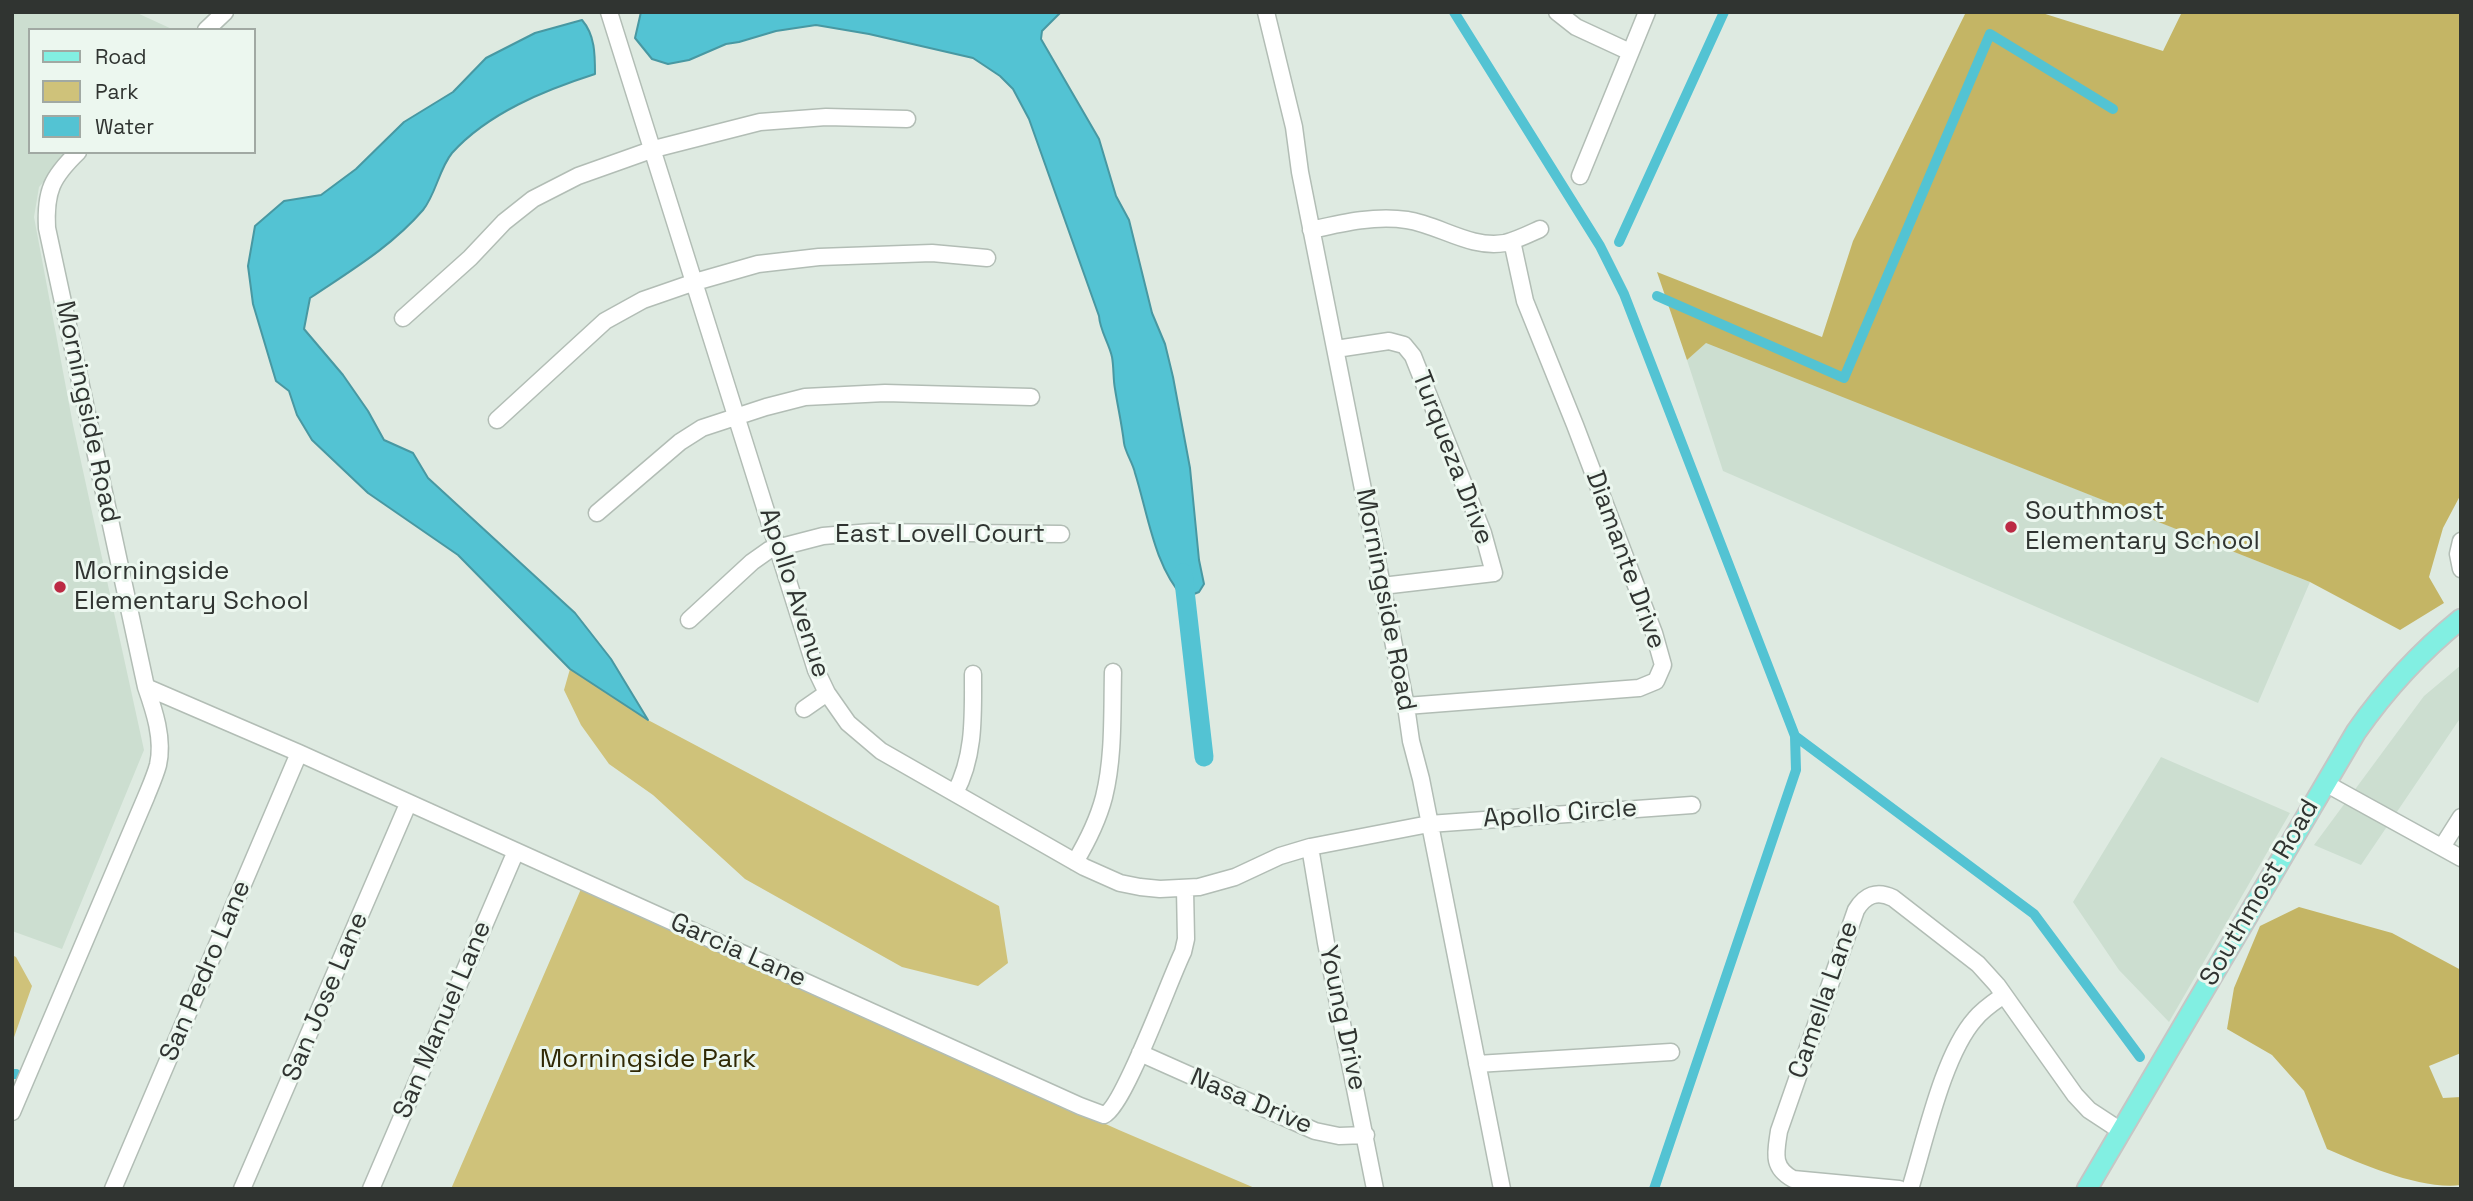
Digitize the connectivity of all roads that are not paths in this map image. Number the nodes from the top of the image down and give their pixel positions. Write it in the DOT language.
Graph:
graph roads {
  1 [pos="225,12"];
  2 [pos="609,12"];
  3 [pos="1266,12"];
  4 [pos="1556,12"];
  5 [pos="1647,12"];
  6 [pos="208,28"];
  7 [pos="1630,52"];
  8 [pos="907,119"];
  9 [pos="653,149"];
  10 [pos="76,154"];
  11 [pos="1580,176"];
  12 [pos="1540,229"];
  13 [pos="1311,230"];
  14 [pos="1512,241"];
  15 [pos="987,258"];
  16 [pos="695,282"];
  17 [pos="403,318"];
  18 [pos="1336,349"];
  19 [pos="1031,397"];
  20 [pos="737,416"];
  21 [pos="497,420"];
  22 [pos="597,513"];
  23 [pos="1061,534"];
  24 [pos="2461,541"];
  25 [pos="777,546"];
  26 [pos="2461,569"];
  27 [pos="1382,586"];
  28 [pos="2461,619"];
  29 [pos="689,620"];
  30 [pos="1113,672"];
  31 [pos="973,674"];
  32 [pos="146,687"];
  33 [pos="827,693"];
  34 [pos="1406,706"];
  35 [pos="804,709"];
  36 [pos="299,753"];
  37 [pos="2325,783"];
  38 [pos="955,793"];
  39 [pos="408,804"];
  40 [pos="1692,805"];
  41 [pos="2461,817"];
  42 [pos="1429,824"];
  43 [pos="1310,847"];
  44 [pos="2442,847"];
  45 [pos="516,851"];
  46 [pos="2461,858"];
  47 [pos="1075,862"];
  48 [pos="1185,889"];
  49 [pos="2004,995"];
  50 [pos="1671,1052"];
  51 [pos="1140,1053"];
  52 [pos="1477,1064"];
  53 [pos="12,1112"];
  54 [pos="2121,1130"];
  55 [pos="1366,1135"];
  56 [pos="113,1189"];
  57 [pos="242,1189"];
  58 [pos="371,1189"];
  59 [pos="1375,1189"];
  60 [pos="1502,1189"];
  61 [pos="1899,1189"];
  62 [pos="1910,1189"];
  63 [pos="2087,1189"];
  1 -- 6 [label="street"];
  2 -- 9 [label="street, Apollo Avenue"];
  3 -- 13 [label="street, Morningside Road"];
  4 -- 7 [label="street"];
  5 -- 7 [label="street"];
  7 -- 11 [label="street"];
  8 -- 9 [label="street"];
  9 -- 16 [label="street, Apollo Avenue"];
  9 -- 17 [label="street"];
  10 -- 32 [label="street, Morningside Road"];
  12 -- 14 [label="street"];
  13 -- 14 [label="street"];
  13 -- 18 [label="street, Morningside Road"];
  14 -- 34 [label="street, Diamante Drive"];
  15 -- 16 [label="street"];
  16 -- 20 [label="street, Apollo Avenue"];
  16 -- 21 [label="street"];
  18 -- 27 [label="street, Morningside Road"];
  18 -- 27 [label="street, Turqueza Drive"];
  19 -- 20 [label="street"];
  20 -- 22 [label="street"];
  20 -- 25 [label="street, Apollo Avenue"];
  23 -- 25 [label="street, East Lovell Court"];
  24 -- 26 [label="street"];
  25 -- 29 [label="street"];
  25 -- 33 [label="street, Apollo Avenue"];
  27 -- 34 [label="street, Morningside Road"];
  28 -- 37 [label="main road, Southmost Road"];
  30 -- 47 [label="street"];
  31 -- 38 [label="street"];
  32 -- 36 [label="street, Garcia Lane"];
  32 -- 53 [label="street, Morningside Road"];
  33 -- 35 [label="street"];
  33 -- 38 [label="street, Apollo Avenue"];
  34 -- 42 [label="street, Morningside Road"];
  36 -- 39 [label="street, Garcia Lane"];
  36 -- 56 [label="street, San Pedro Lane"];
  37 -- 44 [label="street"];
  37 -- 54 [label="main road, Southmost Road"];
  38 -- 47 [label="street, Apollo Avenue"];
  39 -- 45 [label="street, Garcia Lane"];
  39 -- 57 [label="street, San Jose Lane"];
  40 -- 42 [label="street, Apollo Circle"];
  41 -- 44 [label="street"];
  42 -- 43 [label="street, Apollo Avenue"];
  42 -- 52 [label="street, Morningside Road"];
  43 -- 48 [label="street, Apollo Avenue"];
  43 -- 55 [label="street, Young Drive"];
  44 -- 46 [label="street"];
  45 -- 51 [label="street, Garcia Lane"];
  45 -- 58 [label="street, San Manuel Lane"];
  47 -- 48 [label="street, Apollo Avenue"];
  48 -- 51 [label="street, Garcia Lane"];
  49 -- 54 [label="street, Camella Lane"];
  49 -- 61 [label="street, Camella Lane"];
  49 -- 62 [label="street"];
  50 -- 52 [label="street"];
  51 -- 55 [label="street, Nasa Drive"];
  52 -- 60 [label="street, Morningside Road"];
  54 -- 63 [label="main road, Southmost Road"];
  55 -- 59 [label="street, Young Drive"];
}
